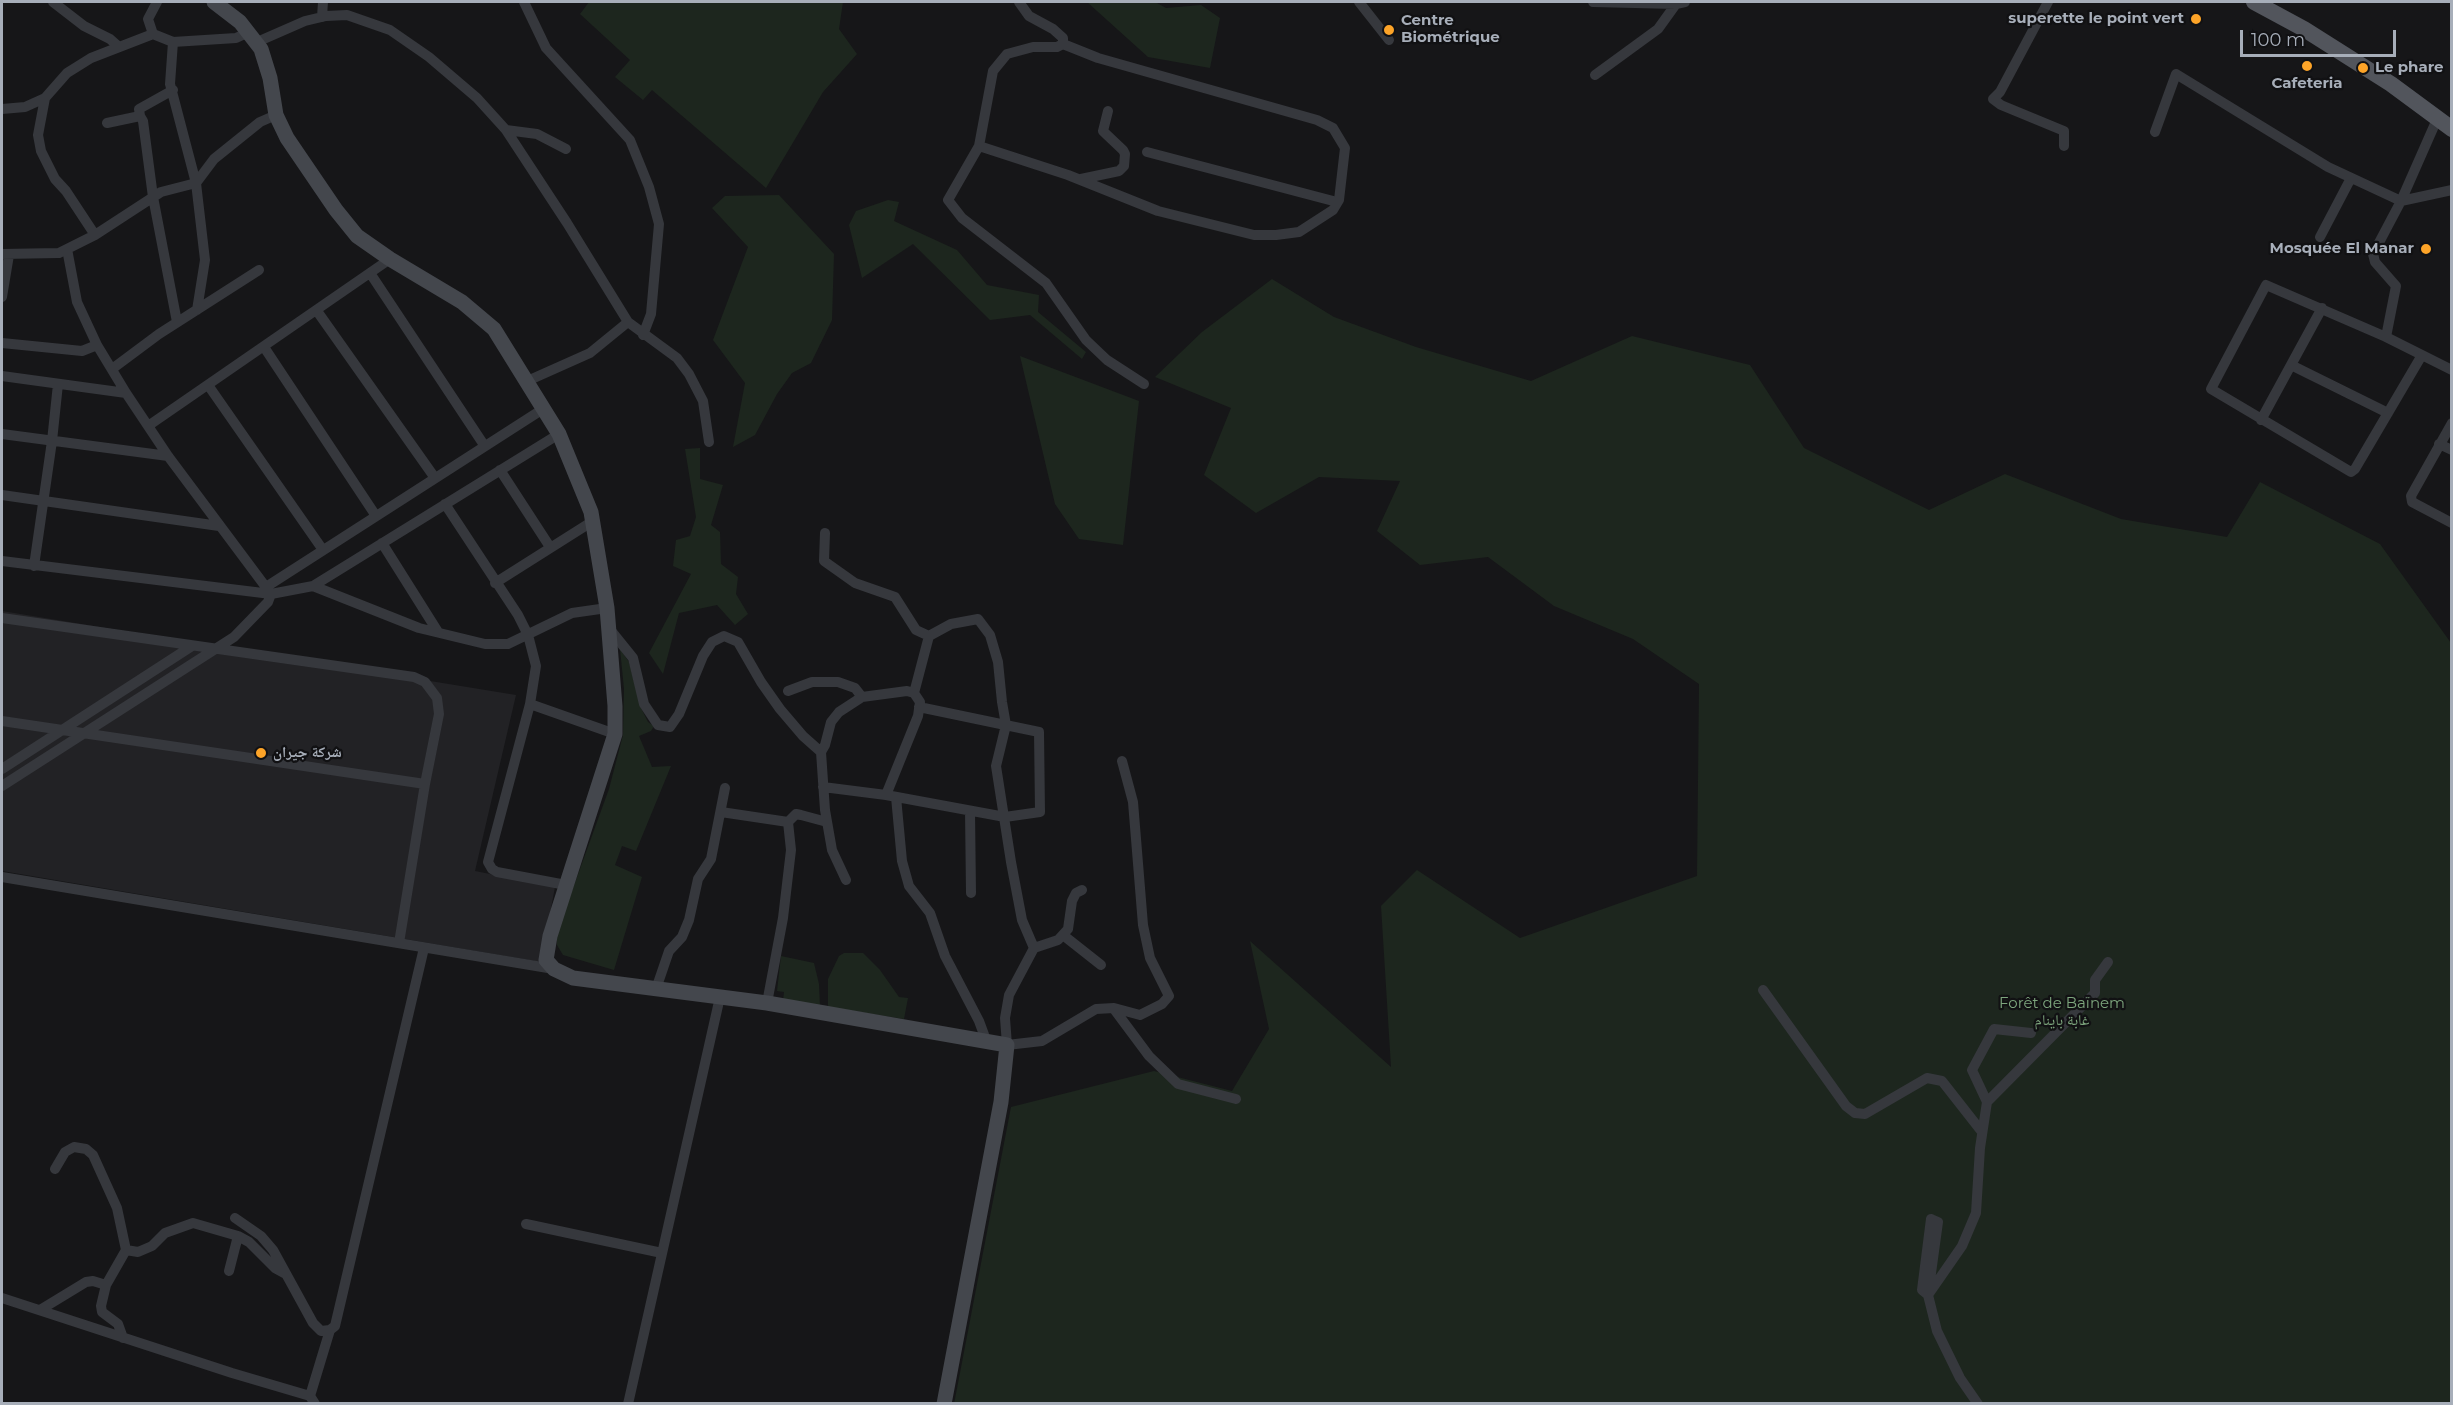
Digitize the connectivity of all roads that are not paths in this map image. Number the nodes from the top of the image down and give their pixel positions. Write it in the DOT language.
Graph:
graph roads {
  1 [pos="53,2"];
  2 [pos="156,2"];
  3 [pos="214,2"];
  4 [pos="323,2"];
  5 [pos="524,2"];
  6 [pos="1019,2"];
  7 [pos="1359,2"];
  8 [pos="1593,2"];
  9 [pos="2048,2"];
  10 [pos="2255,2"];
  11 [pos="1680,3"];
  12 [pos="322,17"];
  13 [pos="153,34"];
  14 [pos="253,37"];
  15 [pos="1389,40"];
  16 [pos="173,42"];
  17 [pos="1063,44"];
  18 [pos="119,47"];
  19 [pos="1595,75"];
  20 [pos="173,90"];
  21 [pos="45,98"];
  22 [pos="2,109"];
  23 [pos="1108,111"];
  24 [pos="276,115"];
  25 [pos="140,116"];
  26 [pos="2438,117"];
  27 [pos="106,123"];
  28 [pos="2451,129"];
  29 [pos="506,130"];
  30 [pos="2155,132"];
  31 [pos="979,146"];
  32 [pos="2064,146"];
  33 [pos="566,149"];
  34 [pos="1147,152"];
  35 [pos="2351,178"];
  36 [pos="1080,179"];
  37 [pos="196,183"];
  38 [pos="2451,190"];
  39 [pos="153,197"];
  40 [pos="2401,201"];
  41 [pos="1337,202"];
  42 [pos="94,235"];
  43 [pos="2320,237"];
  44 [pos="67,249"];
  45 [pos="5,254"];
  46 [pos="390,259"];
  47 [pos="259,270"];
  48 [pos="370,273"];
  49 [pos="2,297"];
  50 [pos="2322,308"];
  51 [pos="197,310"];
  52 [pos="317,310"];
  53 [pos="177,322"];
  54 [pos="627,322"];
  55 [pos="643,335"];
  56 [pos="2386,336"];
  57 [pos="2,343"];
  58 [pos="98,345"];
  59 [pos="264,347"];
  60 [pos="2422,355"];
  61 [pos="2291,365"];
  62 [pos="112,369"];
  63 [pos="2451,370"];
  64 [pos="2,376"];
  65 [pos="525,382"];
  66 [pos="58,384"];
  67 [pos="1144,384"];
  68 [pos="208,385"];
  69 [pos="126,393"];
  70 [pos="543,409"];
  71 [pos="2388,413"];
  72 [pos="2261,420"];
  73 [pos="2451,423"];
  74 [pos="148,426"];
  75 [pos="2,434"];
  76 [pos="559,434"];
  77 [pos="52,441"];
  78 [pos="710,442"];
  79 [pos="2439,444"];
  80 [pos="484,445"];
  81 [pos="2451,450"];
  82 [pos="168,456"];
  83 [pos="500,470"];
  84 [pos="435,478"];
  85 [pos="2,495"];
  86 [pos="42,501"];
  87 [pos="445,504"];
  88 [pos="376,516"];
  89 [pos="593,521"];
  90 [pos="2451,523"];
  91 [pos="219,526"];
  92 [pos="825,533"];
  93 [pos="382,543"];
  94 [pos="550,547"];
  95 [pos="323,550"];
  96 [pos="2,561"];
  97 [pos="34,566"];
  98 [pos="495,583"];
  99 [pos="313,586"];
  100 [pos="269,590"];
  101 [pos="607,608"];
  102 [pos="2,618"];
  103 [pos="608,627"];
  104 [pos="438,632"];
  105 [pos="528,635"];
  106 [pos="928,636"];
  107 [pos="192,646"];
  108 [pos="212,649"];
  109 [pos="788,691"];
  110 [pos="914,693"];
  111 [pos="862,697"];
  112 [pos="530,704"];
  113 [pos="919,707"];
  114 [pos="81,718"];
  115 [pos="2,721"];
  116 [pos="1006,725"];
  117 [pos="63,730"];
  118 [pos="80,733"];
  119 [pos="615,734"];
  120 [pos="821,752"];
  121 [pos="1122,761"];
  122 [pos="4,767"];
  123 [pos="4,784"];
  124 [pos="425,784"];
  125 [pos="823,786"];
  126 [pos="725,788"];
  127 [pos="891,796"];
  128 [pos="970,811"];
  129 [pos="721,812"];
  130 [pos="1005,817"];
  131 [pos="788,822"];
  132 [pos="827,822"];
  133 [pos="2,877"];
  134 [pos="846,880"];
  135 [pos="566,885"];
  136 [pos="1082,890"];
  137 [pos="971,893"];
  138 [pos="1063,935"];
  139 [pos="399,943"];
  140 [pos="424,948"];
  141 [pos="1034,948"];
  142 [pos="2109,962"];
  143 [pos="1101,965"];
  144 [pos="554,969"];
  145 [pos="656,988"];
  146 [pos="1763,990"];
  147 [pos="720,997"];
  148 [pos="767,1003"];
  149 [pos="1114,1008"];
  150 [pos="2031,1033"];
  151 [pos="986,1040"];
  152 [pos="1007,1045"];
  153 [pos="1236,1099"];
  154 [pos="1987,1102"];
  155 [pos="1982,1132"];
  156 [pos="56,1169"];
  157 [pos="235,1218"];
  158 [pos="526,1224"];
  159 [pos="238,1236"];
  160 [pos="126,1250"];
  161 [pos="662,1253"];
  162 [pos="229,1271"];
  163 [pos="286,1274"];
  164 [pos="106,1285"];
  165 [pos="1928,1294"];
  166 [pos="2,1298"];
  167 [pos="40,1310"];
  168 [pos="330,1330"];
  169 [pos="123,1338"];
  170 [pos="313,1400"];
  171 [pos="628,1404"];
  172 [pos="944,1404"];
  173 [pos="1978,1404"];
  1 -- 18 [label="street"];
  2 -- 13 [label="street"];
  3 -- 14 [label="street"];
  4 -- 12 [label="street"];
  5 -- 55 [label="street"];
  6 -- 17 [label="street"];
  7 -- 15 [label="street"];
  8 -- 11 [label="street"];
  9 -- 32 [label="street"];
  10 -- 26 [label="main road"];
  11 -- 19 [label="street"];
  12 -- 14 [label="street"];
  12 -- 29 [label="street"];
  13 -- 16 [label="street"];
  13 -- 18 [label="street"];
  14 -- 16 [label="street"];
  14 -- 24 [label="street"];
  16 -- 20 [label="street"];
  17 -- 31 [label="street"];
  17 -- 41 [label="street"];
  18 -- 21 [label="street"];
  20 -- 25 [label="street"];
  20 -- 37 [label="street"];
  21 -- 22 [label="street"];
  21 -- 42 [label="street"];
  23 -- 36 [label="street"];
  24 -- 37 [label="street"];
  24 -- 46 [label="street"];
  25 -- 27 [label="street"];
  25 -- 39 [label="street"];
  26 -- 28 [label="main road"];
  26 -- 40 [label="street"];
  29 -- 33 [label="street"];
  29 -- 54 [label="street"];
  30 -- 35 [label="street"];
  31 -- 36 [label="street"];
  31 -- 67 [label="street"];
  34 -- 41 [label="street"];
  35 -- 40 [label="street"];
  35 -- 43 [label="street"];
  36 -- 41 [label="street"];
  37 -- 39 [label="street"];
  37 -- 51 [label="street"];
  38 -- 40 [label="street"];
  39 -- 42 [label="street"];
  39 -- 53 [label="street"];
  40 -- 56 [label="street"];
  42 -- 44 [label="street"];
  44 -- 45 [label="street"];
  44 -- 58 [label="street"];
  45 -- 49 [label="street"];
  46 -- 48 [label="street"];
  46 -- 65 [label="street"];
  47 -- 51 [label="street"];
  48 -- 52 [label="street"];
  48 -- 80 [label="street"];
  50 -- 56 [label="street"];
  50 -- 61 [label="street"];
  50 -- 72 [label="street"];
  51 -- 53 [label="street"];
  52 -- 59 [label="street"];
  52 -- 84 [label="street"];
  53 -- 62 [label="street"];
  54 -- 55 [label="street"];
  54 -- 65 [label="street"];
  55 -- 78 [label="street"];
  56 -- 60 [label="street"];
  57 -- 58 [label="street"];
  58 -- 62 [label="street"];
  59 -- 68 [label="street"];
  59 -- 88 [label="street"];
  60 -- 63 [label="street"];
  60 -- 71 [label="street"];
  61 -- 71 [label="street"];
  61 -- 72 [label="street"];
  62 -- 69 [label="street"];
  64 -- 66 [label="street"];
  65 -- 70 [label="street"];
  66 -- 69 [label="street"];
  66 -- 77 [label="street"];
  68 -- 74 [label="street"];
  68 -- 95 [label="street"];
  69 -- 74 [label="street"];
  70 -- 76 [label="street"];
  70 -- 80 [label="street"];
  71 -- 72 [label="street"];
  73 -- 79 [label="street"];
  74 -- 82 [label="street"];
  75 -- 77 [label="street"];
  76 -- 83 [label="street"];
  76 -- 89 [label="street"];
  77 -- 82 [label="street"];
  77 -- 86 [label="street"];
  79 -- 81 [label="street"];
  79 -- 90 [label="street"];
  80 -- 84 [label="street"];
  82 -- 91 [label="street"];
  83 -- 87 [label="street"];
  83 -- 94 [label="street"];
  84 -- 88 [label="street"];
  85 -- 86 [label="street"];
  86 -- 91 [label="street"];
  86 -- 97 [label="street"];
  87 -- 93 [label="street"];
  87 -- 98 [label="street"];
  88 -- 95 [label="street"];
  89 -- 94 [label="street"];
  89 -- 101 [label="street"];
  91 -- 100 [label="street"];
  92 -- 106 [label="street"];
  93 -- 99 [label="street"];
  93 -- 104 [label="street"];
  94 -- 98 [label="street"];
  95 -- 100 [label="street"];
  96 -- 97 [label="street"];
  97 -- 100 [label="street"];
  98 -- 105 [label="street"];
  99 -- 100 [label="street"];
  99 -- 104 [label="street"];
  100 -- 108 [label="street"];
  101 -- 103 [label="street"];
  101 -- 105 [label="street"];
  102 -- 107 [label="street"];
  103 -- 119 [label="street"];
  103 -- 120 [label="street"];
  104 -- 105 [label="street"];
  105 -- 112 [label="street"];
  106 -- 110 [label="street"];
  106 -- 116 [label="street"];
  107 -- 108 [label="street"];
  107 -- 114 [label="street"];
  108 -- 118 [label="street"];
  108 -- 124 [label="street"];
  109 -- 111 [label="street"];
  110 -- 111 [label="street"];
  110 -- 113 [label="street"];
  111 -- 120 [label="street"];
  112 -- 119 [label="street"];
  112 -- 135 [label="street"];
  113 -- 116 [label="street"];
  113 -- 127 [label="street"];
  114 -- 117 [label="street"];
  114 -- 118 [label="street"];
  115 -- 117 [label="street"];
  116 -- 130 [label="street"];
  116 -- 130 [label="street"];
  117 -- 118 [label="street"];
  117 -- 122 [label="street"];
  118 -- 123 [label="street"];
  118 -- 124 [label="street"];
  119 -- 135 [label="street"];
  120 -- 125 [label="street"];
  121 -- 149 [label="street"];
  122 -- 123 [label="street"];
  124 -- 139 [label="street"];
  125 -- 127 [label="street"];
  125 -- 132 [label="street"];
  126 -- 129 [label="street"];
  127 -- 128 [label="street"];
  127 -- 151 [label="street"];
  128 -- 130 [label="street"];
  128 -- 137 [label="street"];
  129 -- 131 [label="street"];
  129 -- 145 [label="street"];
  130 -- 141 [label="street"];
  131 -- 132 [label="street"];
  131 -- 148 [label="street"];
  132 -- 134 [label="street"];
  133 -- 139 [label="street"];
  135 -- 144 [label="street"];
  136 -- 138 [label="street"];
  138 -- 141 [label="street"];
  138 -- 143 [label="street"];
  139 -- 140 [label="street"];
  140 -- 144 [label="street"];
  140 -- 168 [label="street"];
  141 -- 152 [label="street"];
  142 -- 154 [label="street"];
  144 -- 145 [label="street"];
  145 -- 147 [label="street"];
  146 -- 155 [label="street"];
  147 -- 148 [label="street"];
  147 -- 161 [label="street"];
  148 -- 151 [label="street"];
  149 -- 152 [label="street"];
  149 -- 153 [label="street"];
  150 -- 154 [label="street"];
  151 -- 152 [label="street"];
  152 -- 172 [label="street"];
  154 -- 155 [label="street"];
  155 -- 165 [label="street"];
  156 -- 160 [label="street"];
  157 -- 163 [label="street"];
  158 -- 161 [label="street"];
  159 -- 160 [label="street"];
  159 -- 162 [label="street"];
  159 -- 163 [label="street"];
  160 -- 164 [label="street"];
  161 -- 171 [label="street"];
  163 -- 168 [label="street"];
  164 -- 167 [label="street"];
  164 -- 169 [label="street"];
  165 -- 165 [label="street"];
  165 -- 173 [label="street"];
  166 -- 167 [label="street"];
  167 -- 169 [label="street"];
  168 -- 170 [label="street"];
  169 -- 170 [label="street"];
}
